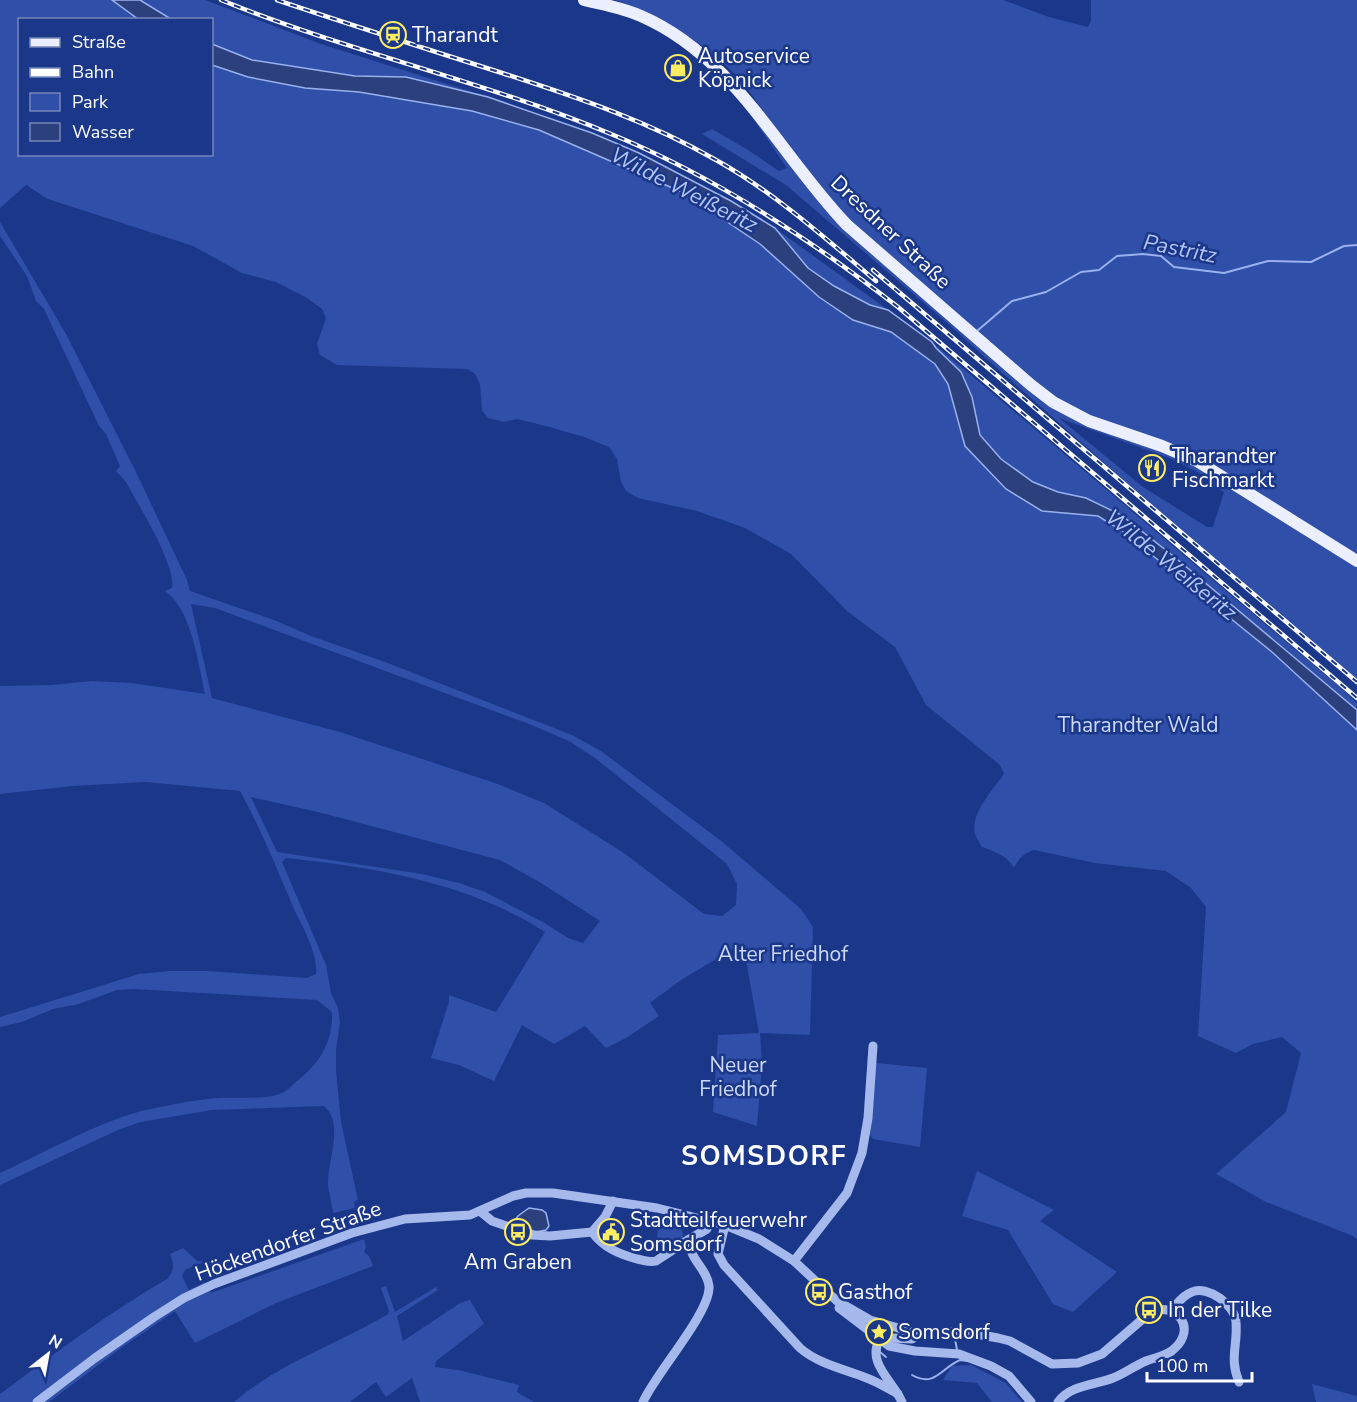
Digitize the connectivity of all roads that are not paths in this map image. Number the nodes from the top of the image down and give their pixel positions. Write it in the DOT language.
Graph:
graph roads {
  1 [pos="584,0"];
  2 [pos="1357,561"];
  3 [pos="873,1046"];
  4 [pos="613,1201"];
  5 [pos="481,1212"];
  6 [pos="710,1221"];
  7 [pos="725,1225"];
  8 [pos="592,1232"];
  9 [pos="688,1240"];
  10 [pos="794,1261"];
  11 [pos="835,1305"];
  12 [pos="1171,1310"];
  13 [pos="916,1333"];
  14 [pos="880,1339"];
  15 [pos="1239,1382"];
  16 [pos="900,1398"];
  17 [pos="38,1402"];
  18 [pos="643,1402"];
  19 [pos="1031,1402"];
  20 [pos="1059,1402"];
  1 -- 2 [label="main road, Dresdner Straße"];
  3 -- 10 [label="street"];
  4 -- 5 [label="street, Höckendorfer Straße"];
  4 -- 6 [label="street, Höckendorfer Straße"];
  4 -- 8 [label="street"];
  5 -- 8 [label="street"];
  5 -- 17 [label="street, Höckendorfer Straße"];
  6 -- 7 [label="street, Höckendorfer Straße"];
  6 -- 9 [label="street"];
  7 -- 10 [label="street, Höckendorfer Straße"];
  7 -- 16 [label="street"];
  8 -- 9 [label="street"];
  9 -- 18 [label="street"];
  10 -- 13 [label="street, Höckendorfer Straße"];
  11 -- 14 [label="street"];
  12 -- 13 [label="street, Höckendorfer Straße"];
  12 -- 15 [label="street"];
  12 -- 20 [label="street"];
  13 -- 14 [label="street"];
  14 -- 16 [label="street"];
  14 -- 19 [label="street"];
}
